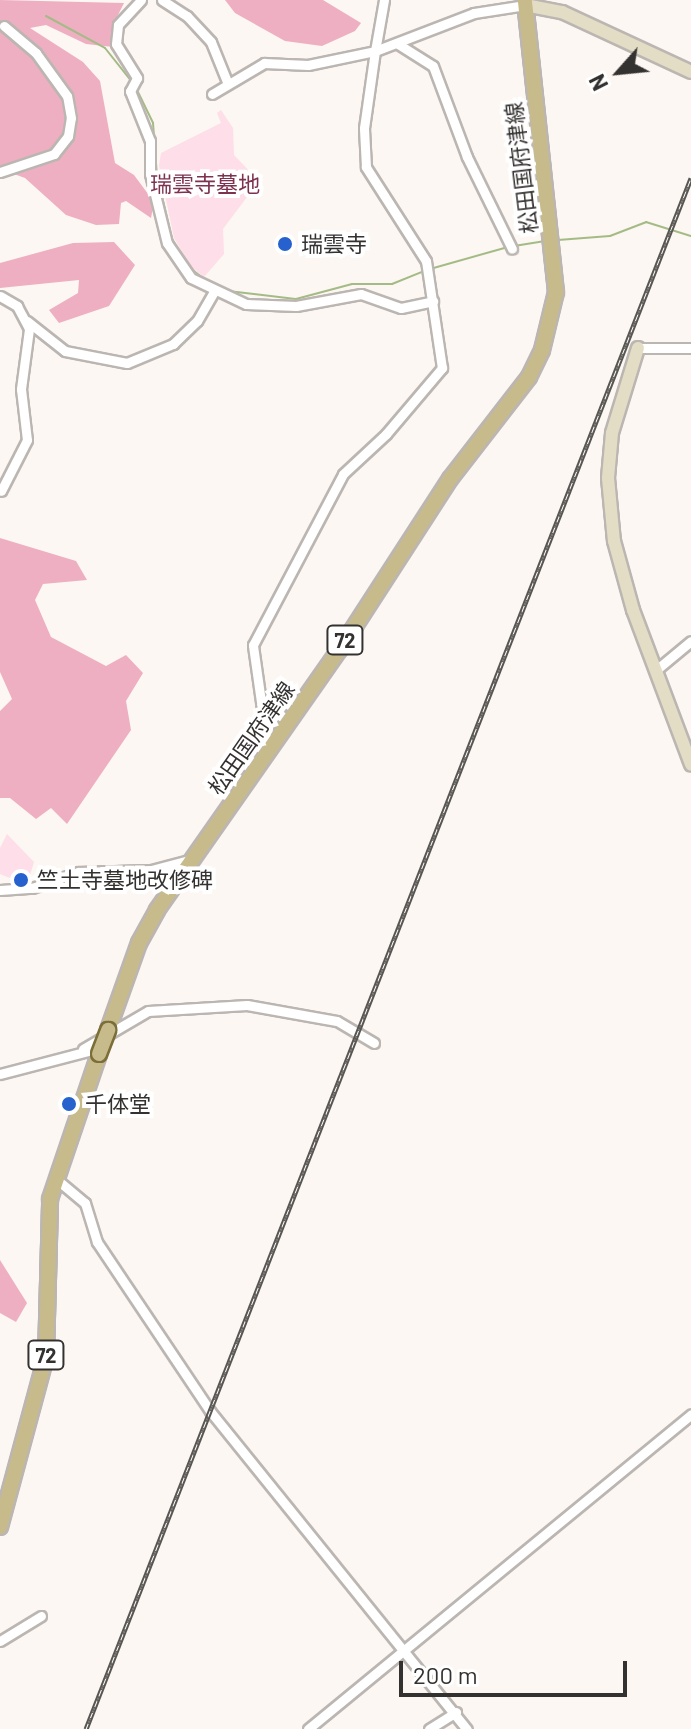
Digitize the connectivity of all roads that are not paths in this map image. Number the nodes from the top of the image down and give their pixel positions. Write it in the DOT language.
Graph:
graph roads {
  1 [pos="141,0"];
  2 [pos="162,0"];
  3 [pos="384,0"];
  4 [pos="525,3"];
  5 [pos="4,26"];
  6 [pos="398,44"];
  7 [pos="375,51"];
  8 [pos="691,72"];
  9 [pos="228,84"];
  10 [pos="212,94"];
  11 [pos="0,172"];
  12 [pos="511,246"];
  13 [pos="214,292"];
  14 [pos="0,296"];
  15 [pos="433,301"];
  16 [pos="27,321"];
  17 [pos="638,348"];
  18 [pos="691,348"];
  19 [pos="1,491"];
  20 [pos="691,641"];
  21 [pos="656,670"];
  22 [pos="268,751"];
  23 [pos="691,764"];
  24 [pos="193,859"];
  25 [pos="0,890"];
  26 [pos="115,1008"];
  27 [pos="130,1021"];
  28 [pos="374,1043"];
  29 [pos="83,1049"];
  30 [pos="98,1055"];
  31 [pos="0,1074"];
  32 [pos="55,1178"];
  33 [pos="691,1414"];
  34 [pos="0,1527"];
  35 [pos="41,1616"];
  36 [pos="0,1641"];
  37 [pos="406,1649"];
  38 [pos="456,1712"];
  39 [pos="308,1729"];
  40 [pos="429,1729"];
  41 [pos="467,1729"];
  1 -- 13 [label="street"];
  2 -- 9 [label="street"];
  3 -- 7 [label="street"];
  4 -- 6 [label="street"];
  4 -- 8 [label="street"];
  4 -- 22 [label="main road, 松田国府津線 / 72"];
  5 -- 11 [label="street"];
  6 -- 7 [label="street"];
  6 -- 12 [label="street"];
  7 -- 9 [label="street"];
  7 -- 15 [label="street"];
  9 -- 10 [label="street"];
  13 -- 15 [label="street"];
  13 -- 16 [label="street"];
  14 -- 16 [label="street"];
  15 -- 22 [label="street"];
  16 -- 19 [label="street"];
  17 -- 18 [label="street"];
  17 -- 21 [label="street"];
  20 -- 21 [label="street"];
  21 -- 23 [label="street"];
  22 -- 24 [label="main road, 松田国府津線 / 72"];
  24 -- 25 [label="street"];
  24 -- 26 [label="main road, 松田国府津線 / 72"];
  26 -- 27 [label="street"];
  26 -- 30 [label="main road, 松田国府津線 / 72, bridge"];
  27 -- 28 [label="street"];
  27 -- 29 [label="street"];
  29 -- 30 [label="street"];
  29 -- 31 [label="street"];
  30 -- 32 [label="main road, 松田国府津線 / 72"];
  32 -- 34 [label="main road, 松田国府津線 / 72"];
  32 -- 37 [label="street"];
  33 -- 37 [label="street"];
  35 -- 36 [label="street"];
  37 -- 38 [label="street"];
  37 -- 39 [label="street"];
  38 -- 40 [label="street"];
  38 -- 41 [label="street"];
}
